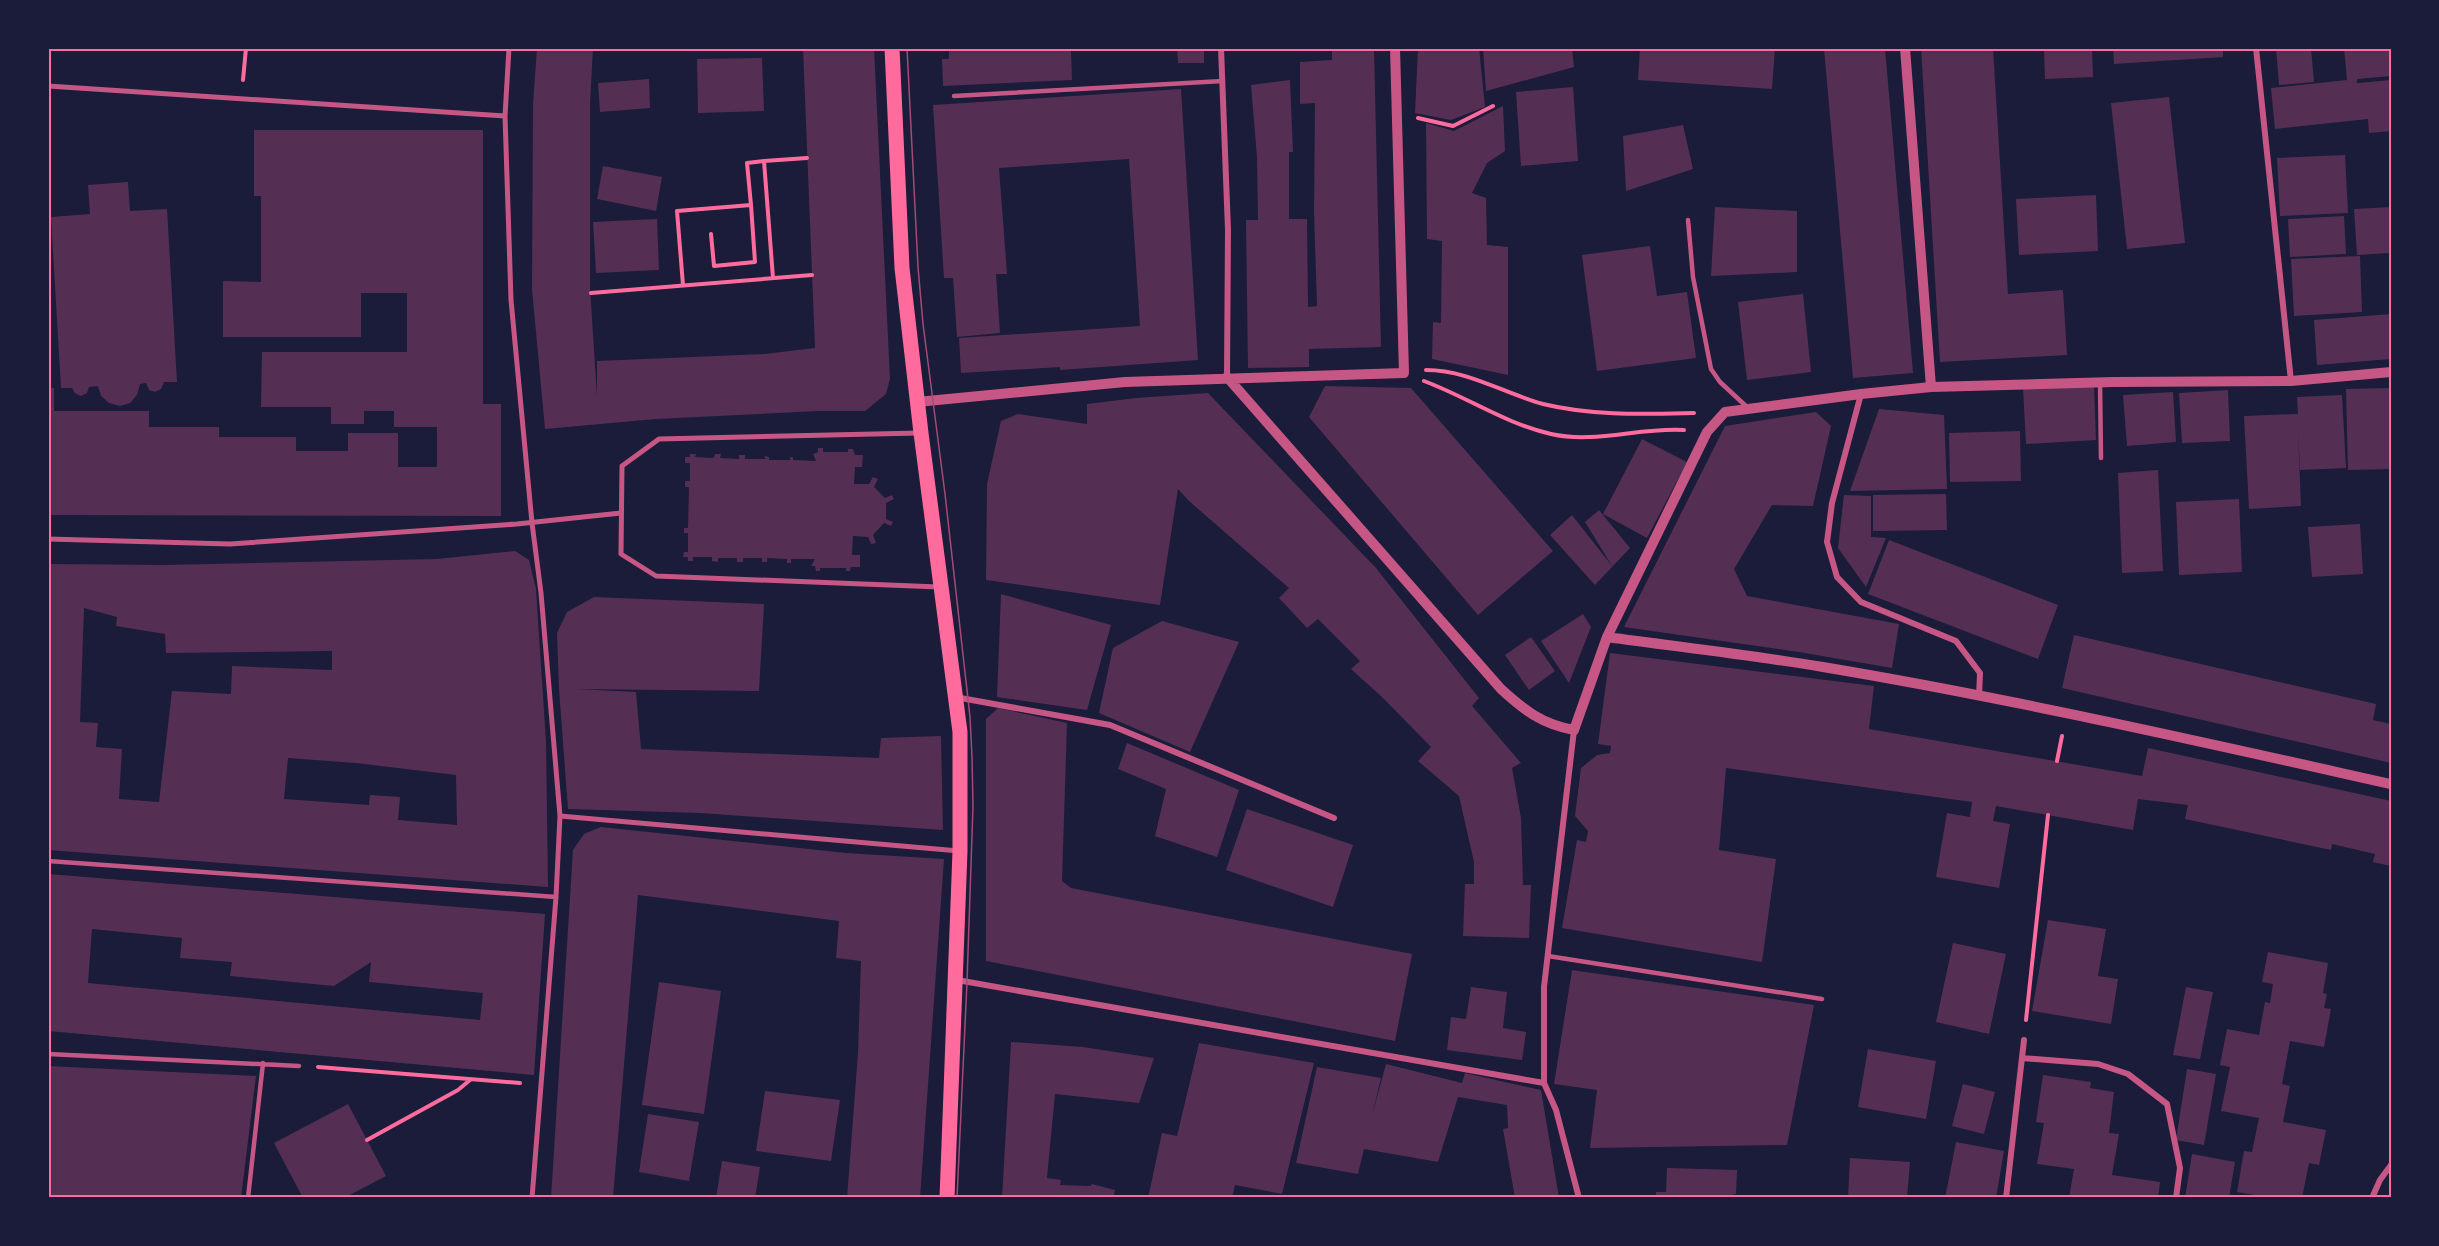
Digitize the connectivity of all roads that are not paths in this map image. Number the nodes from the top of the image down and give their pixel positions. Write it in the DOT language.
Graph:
graph roads {
  1 [pos="509,48"];
  2 [pos="892,48"];
  3 [pos="1221,48"];
  4 [pos="1395,48"];
  5 [pos="1905,48"];
  6 [pos="2256,48"];
  7 [pos="1223,81"];
  8 [pos="48,86"];
  9 [pos="954,96"];
  10 [pos="505,116"];
  11 [pos="1688,220"];
  12 [pos="2391,372"];
  13 [pos="1227,377"];
  14 [pos="2291,381"];
  15 [pos="2100,382"];
  16 [pos="1931,387"];
  17 [pos="1861,394"];
  18 [pos="917,402"];
  19 [pos="1749,409"];
  20 [pos="921,433"];
  21 [pos="2102,458"];
  22 [pos="621,513"];
  23 [pos="532,523"];
  24 [pos="48,540"];
  25 [pos="941,587"];
  26 [pos="1607,637"];
  27 [pos="955,697"];
  28 [pos="1979,697"];
  29 [pos="1574,730"];
  30 [pos="2391,784"];
  31 [pos="560,816"];
  32 [pos="1334,818"];
  33 [pos="960,851"];
  34 [pos="48,861"];
  35 [pos="556,897"];
  36 [pos="1548,956"];
  37 [pos="955,980"];
  38 [pos="1822,999"];
  39 [pos="2024,1040"];
  40 [pos="48,1054"];
  41 [pos="2022,1058"];
  42 [pos="263,1063"];
  43 [pos="299,1066"];
  44 [pos="1544,1083"];
  45 [pos="2391,1165"];
  46 [pos="248,1198"];
  47 [pos="532,1198"];
  48 [pos="947,1198"];
  49 [pos="1579,1198"];
  50 [pos="2006,1198"];
  51 [pos="2176,1198"];
  52 [pos="2372,1198"];
  1 -- 10 [label="street"];
  2 -- 18 [label="main road"];
  3 -- 7 [label="street"];
  4 -- 13 [label="street"];
  5 -- 16 [label="street"];
  6 -- 14 [label="street"];
  7 -- 9 [label="lane"];
  7 -- 13 [label="street"];
  8 -- 10 [label="street"];
  10 -- 23 [label="street"];
  11 -- 19 [label="lane"];
  12 -- 14 [label="street"];
  13 -- 18 [label="street"];
  13 -- 29 [label="street"];
  14 -- 15 [label="street"];
  15 -- 16 [label="street"];
  15 -- 21 [label="lane"];
  16 -- 17 [label="street"];
  17 -- 19 [label="street"];
  17 -- 28 [label="street"];
  18 -- 20 [label="main road"];
  19 -- 26 [label="street"];
  20 -- 22 [label="street"];
  20 -- 25 [label="main road"];
  22 -- 23 [label="street"];
  22 -- 25 [label="street"];
  23 -- 24 [label="street"];
  23 -- 31 [label="street"];
  25 -- 27 [label="main road"];
  26 -- 28 [label="street"];
  26 -- 29 [label="street"];
  27 -- 32 [label="street"];
  27 -- 33 [label="main road"];
  28 -- 30 [label="street"];
  29 -- 36 [label="street"];
  31 -- 33 [label="street"];
  31 -- 35 [label="street"];
  33 -- 37 [label="main road"];
  34 -- 35 [label="lane"];
  35 -- 47 [label="street"];
  36 -- 38 [label="lane"];
  36 -- 44 [label="street"];
  37 -- 44 [label="street"];
  37 -- 48 [label="main road"];
  39 -- 41 [label="street"];
  40 -- 42 [label="lane"];
  41 -- 50 [label="street"];
  41 -- 51 [label="street"];
  42 -- 43 [label="lane"];
  42 -- 46 [label="lane"];
  44 -- 49 [label="street"];
  45 -- 52 [label="street"];
}
